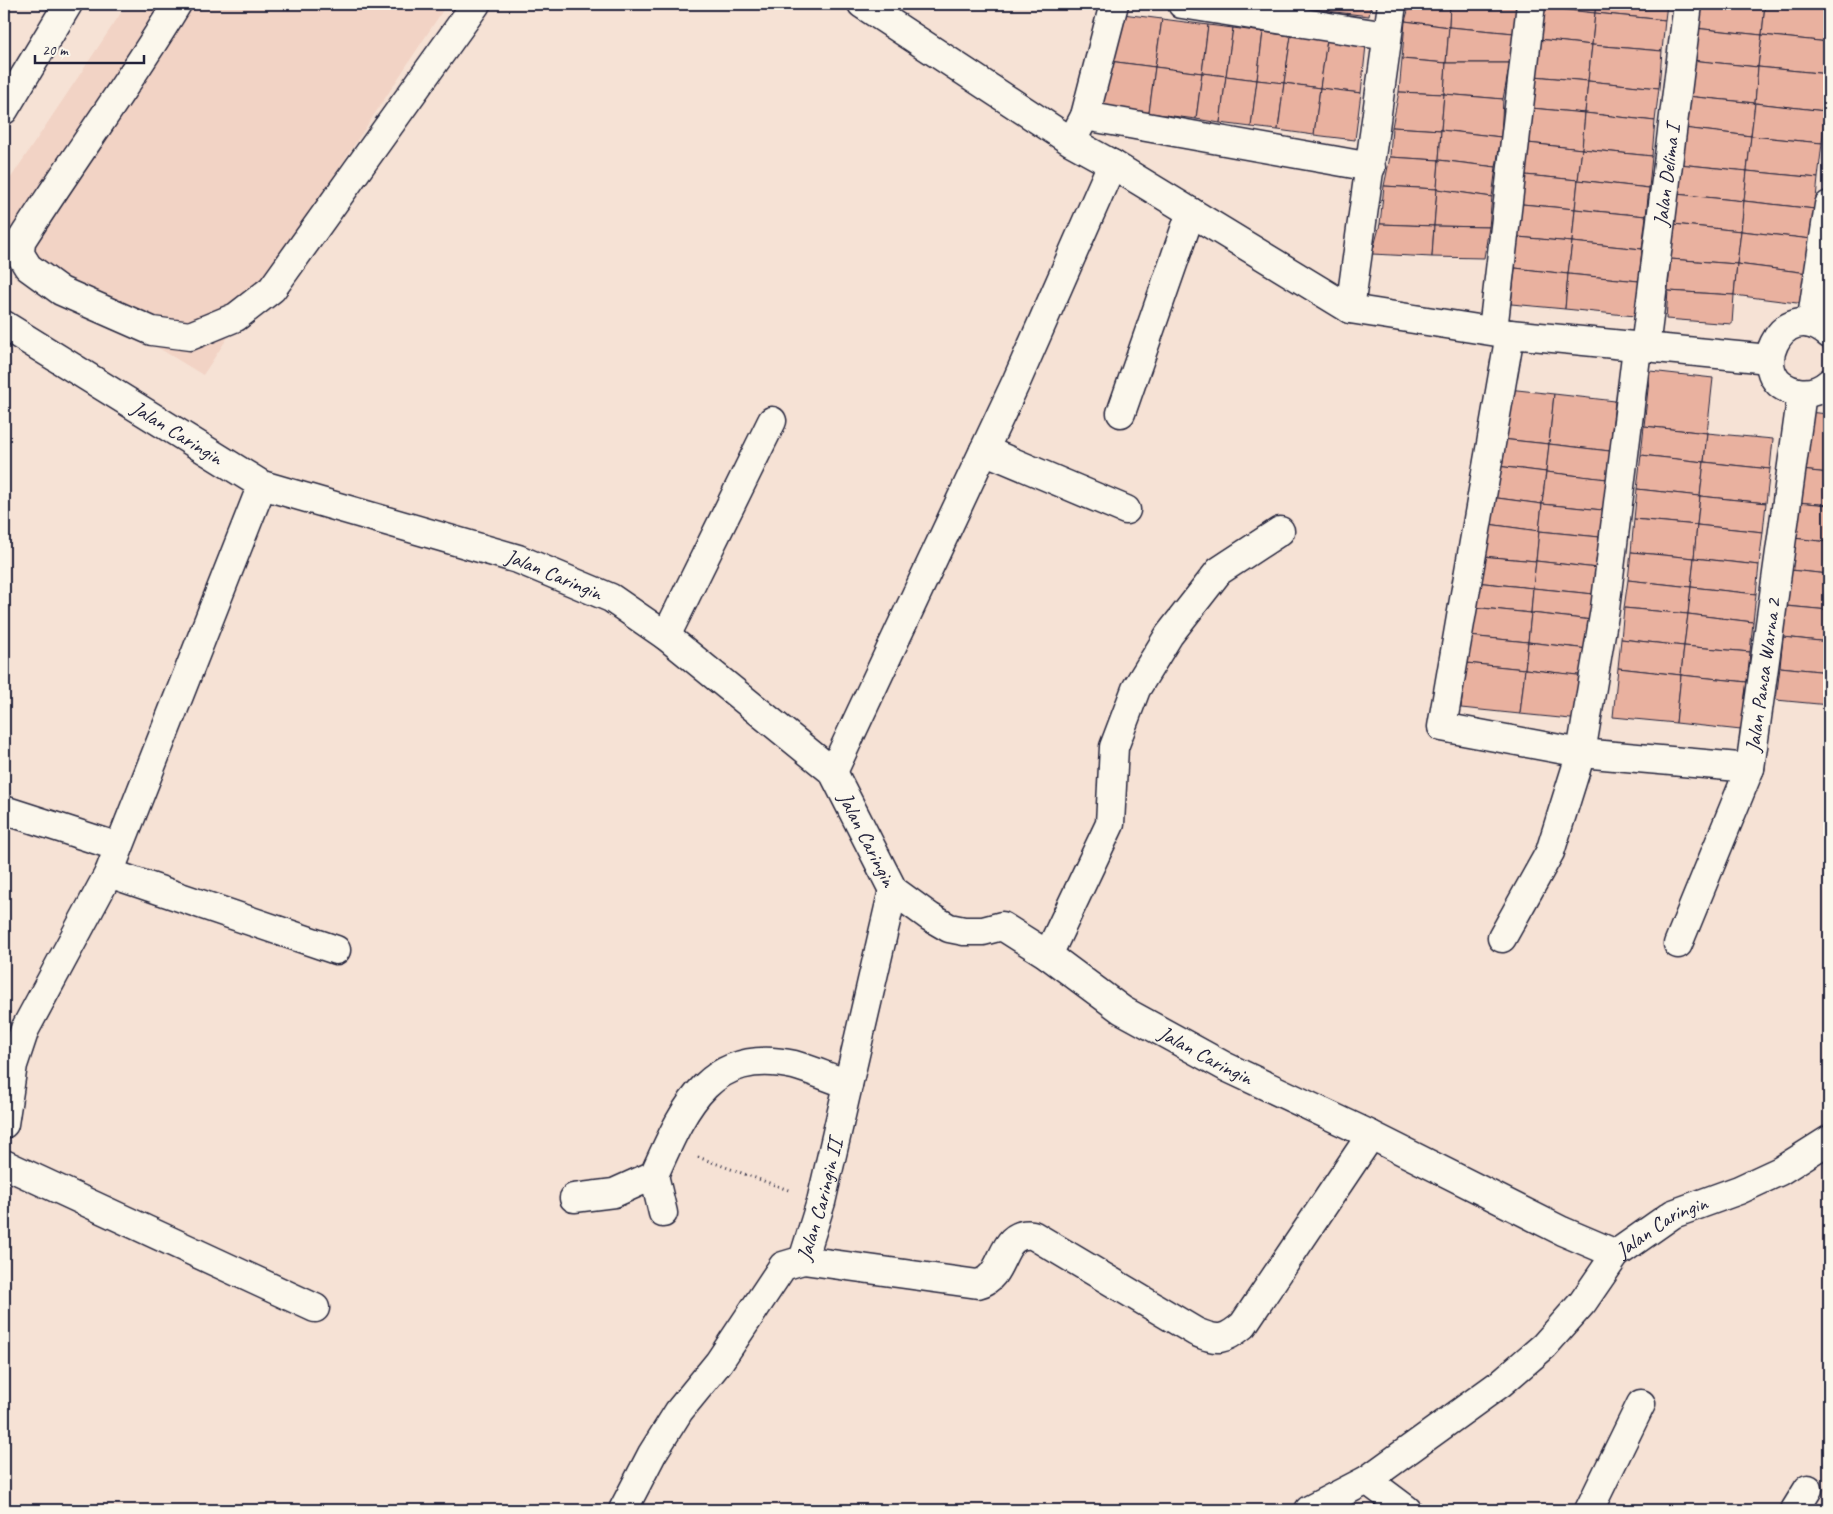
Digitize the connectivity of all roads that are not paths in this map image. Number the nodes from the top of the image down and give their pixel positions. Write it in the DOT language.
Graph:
graph roads {
  1 [pos="68,4"];
  2 [pos="177,4"];
  3 [pos="476,4"];
  4 [pos="862,4"];
  5 [pos="1114,4"];
  6 [pos="1182,4"];
  7 [pos="1392,4"];
  8 [pos="1531,4"];
  9 [pos="1688,4"];
  10 [pos="1388,36"];
  11 [pos="4,110"];
  12 [pos="1085,116"];
  13 [pos="1072,142"];
  14 [pos="1112,164"];
  15 [pos="1371,167"];
  16 [pos="1829,205"];
  17 [pos="1191,212"];
  18 [pos="1350,309"];
  19 [pos="4,325"];
  20 [pos="1820,329"];
  21 [pos="1502,332"];
  22 [pos="1641,348"];
  23 [pos="1769,359"];
  24 [pos="1829,383"];
  25 [pos="1802,393"];
  26 [pos="1121,413"];
  27 [pos="772,421"];
  28 [pos="984,450"];
  29 [pos="262,485"];
  30 [pos="1126,510"];
  31 [pos="1280,531"];
  32 [pos="666,636"];
  33 [pos="1581,753"];
  34 [pos="1750,768"];
  35 [pos="833,772"];
  36 [pos="4,810"];
  37 [pos="119,847"];
  38 [pos="109,873"];
  39 [pos="893,890"];
  40 [pos="1502,938"];
  41 [pos="1678,944"];
  42 [pos="336,950"];
  43 [pos="1048,955"];
  44 [pos="848,1084"];
  45 [pos="4,1124"];
  46 [pos="1371,1135"];
  47 [pos="1829,1140"];
  48 [pos="4,1164"];
  49 [pos="654,1175"];
  50 [pos="574,1198"];
  51 [pos="663,1212"];
  52 [pos="1616,1254"];
  53 [pos="803,1260"];
  54 [pos="315,1308"];
  55 [pos="1641,1404"];
  56 [pos="1367,1480"];
  57 [pos="623,1510"];
  58 [pos="1309,1510"];
  59 [pos="1407,1510"];
  60 [pos="1589,1510"];
  1 -- 11 [label="street"];
  2 -- 3 [label="street"];
  4 -- 13 [label="street"];
  5 -- 12 [label="street"];
  6 -- 10 [label="street"];
  7 -- 10 [label="street"];
  8 -- 21 [label="street"];
  9 -- 22 [label="street, Jalan Delima I"];
  10 -- 15 [label="street"];
  12 -- 13 [label="street"];
  12 -- 15 [label="street"];
  13 -- 14 [label="street"];
  14 -- 17 [label="street"];
  14 -- 28 [label="street"];
  15 -- 18 [label="street"];
  16 -- 20 [label="street"];
  17 -- 18 [label="street"];
  17 -- 26 [label="street"];
  18 -- 21 [label="street"];
  19 -- 29 [label="street, Jalan Caringin"];
  20 -- 23 [label="street"];
  21 -- 22 [label="street"];
  21 -- 33 [label="street"];
  22 -- 23 [label="street"];
  22 -- 33 [label="street, Jalan Delima I"];
  23 -- 25 [label="street"];
  24 -- 25 [label="street"];
  25 -- 34 [label="street, Jalan Panca Warna 2"];
  27 -- 32 [label="street"];
  28 -- 30 [label="street"];
  28 -- 35 [label="street"];
  29 -- 32 [label="street, Jalan Caringin"];
  29 -- 37 [label="street"];
  31 -- 43 [label="street"];
  32 -- 35 [label="street, Jalan Caringin"];
  33 -- 34 [label="street"];
  33 -- 40 [label="street, Jalan Delima I"];
  34 -- 41 [label="street, Jalan Panca Warna 2"];
  35 -- 39 [label="street, Jalan Caringin"];
  36 -- 37 [label="street"];
  37 -- 38 [label="street"];
  38 -- 42 [label="street"];
  38 -- 45 [label="street"];
  39 -- 43 [label="street, Jalan Caringin"];
  39 -- 44 [label="street, Jalan Caringin II"];
  43 -- 46 [label="street, Jalan Caringin"];
  44 -- 49 [label="street"];
  44 -- 53 [label="street, Jalan Caringin II"];
  46 -- 52 [label="street, Jalan Caringin"];
  46 -- 53 [label="street"];
  47 -- 52 [label="street, Jalan Caringin"];
  48 -- 54 [label="street"];
  49 -- 50 [label="street"];
  49 -- 51 [label="street"];
  52 -- 56 [label="street"];
  53 -- 57 [label="street, Jalan Caringin II"];
  55 -- 60 [label="street"];
  56 -- 58 [label="street"];
  56 -- 59 [label="street"];
}
